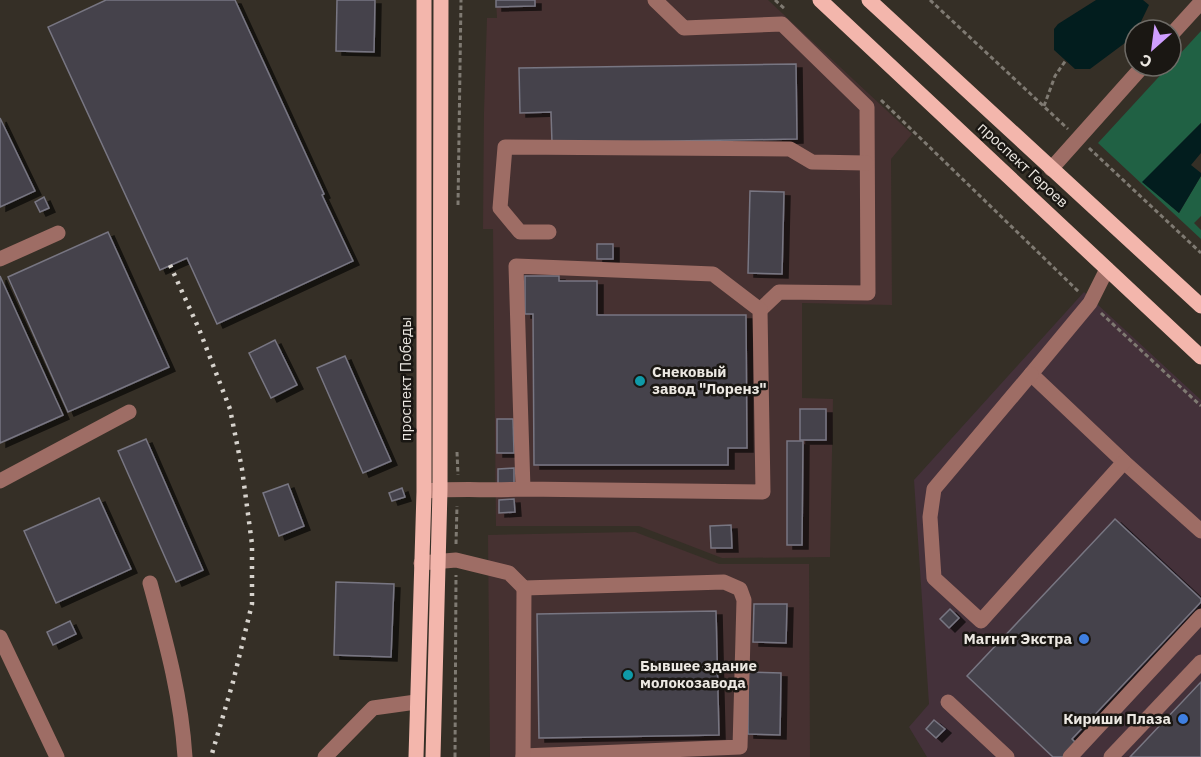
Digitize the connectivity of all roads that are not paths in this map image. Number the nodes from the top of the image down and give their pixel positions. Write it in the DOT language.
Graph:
graph roads {
  1 [pos="424,0"];
  2 [pos="441,0"];
  3 [pos="655,0"];
  4 [pos="820,0"];
  5 [pos="868,0"];
  6 [pos="1201,2"];
  7 [pos="1183,22"];
  8 [pos="1132,78"];
  9 [pos="866,163"];
  10 [pos="1052,169"];
  11 [pos="549,232"];
  12 [pos="58,233"];
  13 [pos="0,259"];
  14 [pos="1107,269"];
  15 [pos="1201,306"];
  16 [pos="759,310"];
  17 [pos="1201,357"];
  18 [pos="1031,374"];
  19 [pos="129,412"];
  20 [pos="1124,462"];
  21 [pos="0,481"];
  22 [pos="523,489"];
  23 [pos="440,490"];
  24 [pos="424,492"];
  25 [pos="1201,531"];
  26 [pos="437,562"];
  27 [pos="421,563"];
  28 [pos="150,583"];
  29 [pos="524,588"];
  30 [pos="1201,616"];
  31 [pos="0,637"];
  32 [pos="1201,662"];
  33 [pos="416,702"];
  34 [pos="948,702"];
  35 [pos="608,755"];
  36 [pos="523,756"];
  37 [pos="57,757"];
  38 [pos="185,757"];
  39 [pos="325,757"];
  40 [pos="416,757"];
  41 [pos="433,757"];
  42 [pos="1007,757"];
  43 [pos="1070,757"];
  44 [pos="1111,757"];
  1 -- 24 [label="main road, проспект Победы"];
  2 -- 23 [label="main road"];
  3 -- 9 [label="lane"];
  4 -- 14 [label="main road, проспект Героев"];
  5 -- 10 [label="main road, проспект Героев"];
  6 -- 7 [label="lane"];
  8 -- 10 [label="lane"];
  9 -- 11 [label="lane"];
  9 -- 16 [label="lane"];
  10 -- 15 [label="main road, проспект Героев"];
  12 -- 13 [label="lane"];
  14 -- 17 [label="main road, проспект Героев"];
  14 -- 18 [label="lane"];
  16 -- 22 [label="lane"];
  16 -- 22 [label="lane"];
  18 -- 20 [label="lane"];
  18 -- 20 [label="lane"];
  19 -- 21 [label="lane"];
  20 -- 25 [label="lane"];
  22 -- 23 [label="lane"];
  23 -- 24 [label="lane"];
  23 -- 26 [label="main road"];
  24 -- 27 [label="main road, проспект Победы"];
  26 -- 27 [label="lane"];
  26 -- 29 [label="lane"];
  26 -- 41 [label="main road"];
  27 -- 33 [label="main road, проспект Победы"];
  28 -- 38 [label="lane"];
  29 -- 35 [label="lane"];
  29 -- 36 [label="lane"];
  30 -- 43 [label="lane"];
  31 -- 37 [label="lane"];
  32 -- 44 [label="lane"];
  33 -- 39 [label="lane"];
  33 -- 40 [label="main road, проспект Победы"];
  34 -- 42 [label="lane"];
  35 -- 36 [label="lane"];
}
